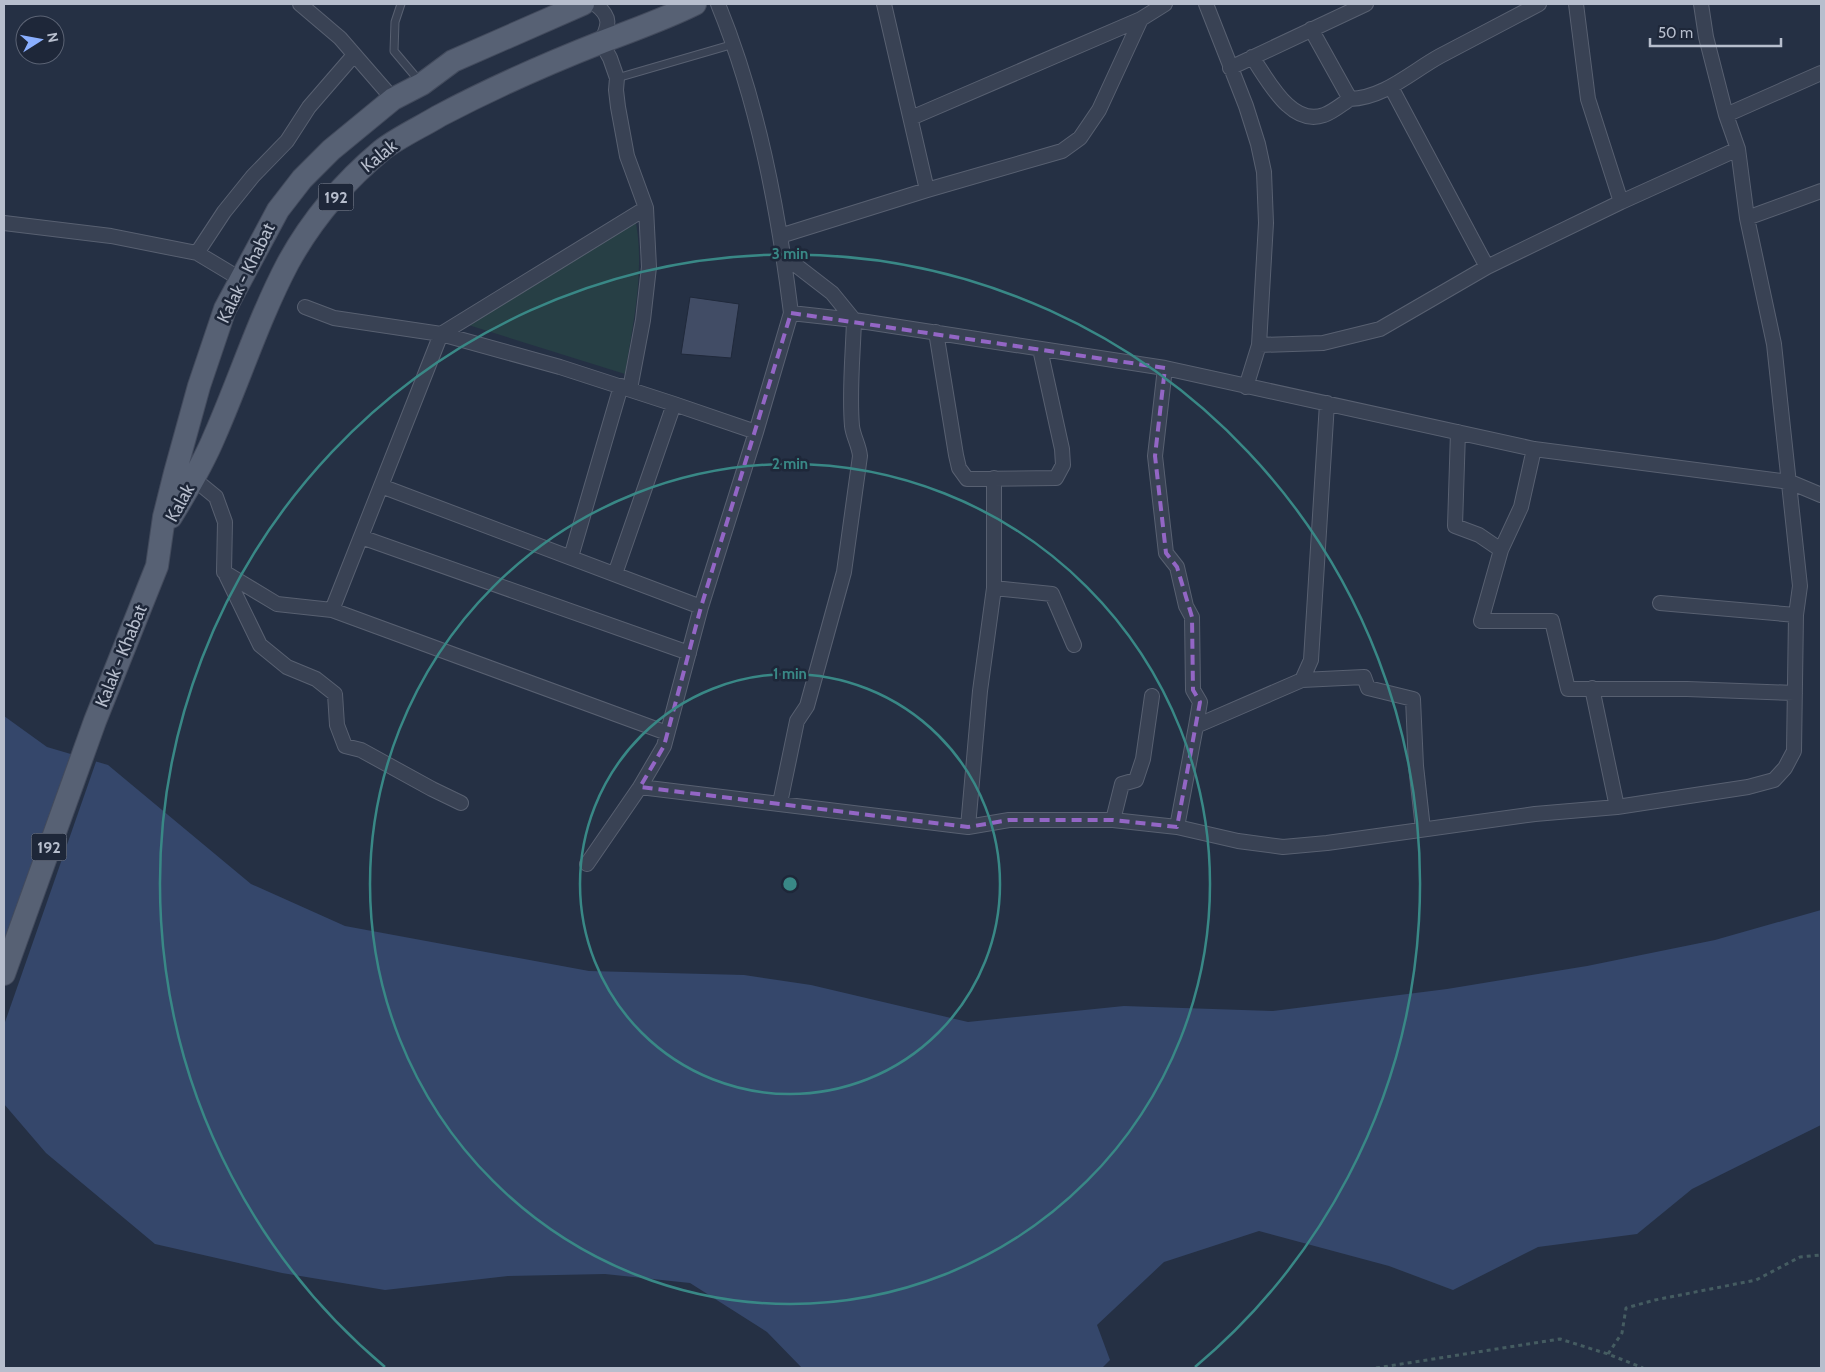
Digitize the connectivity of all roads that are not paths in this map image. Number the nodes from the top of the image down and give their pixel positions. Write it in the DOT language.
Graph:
graph roads {
  1 [pos="300,4"];
  2 [pos="401,4"];
  3 [pos="583,4"];
  4 [pos="594,4"];
  5 [pos="695,4"];
  6 [pos="718,4"];
  7 [pos="884,4"];
  8 [pos="1164,4"];
  9 [pos="1206,4"];
  10 [pos="1366,4"];
  11 [pos="1538,4"];
  12 [pos="1576,4"];
  13 [pos="1701,4"];
  14 [pos="666,10"];
  15 [pos="1141,19"];
  16 [pos="1311,29"];
  17 [pos="601,42"];
  18 [pos="734,44"];
  19 [pos="354,55"];
  20 [pos="1252,57"];
  21 [pos="1230,68"];
  22 [pos="1821,73"];
  23 [pos="617,78"];
  24 [pos="422,84"];
  25 [pos="1391,87"];
  26 [pos="394,99"];
  27 [pos="1350,99"];
  28 [pos="1726,115"];
  29 [pos="911,118"];
  30 [pos="1738,149"];
  31 [pos="927,190"];
  32 [pos="1821,192"];
  33 [pos="1621,202"];
  34 [pos="646,208"];
  35 [pos="1747,218"];
  36 [pos="4,223"];
  37 [pos="780,236"];
  38 [pos="197,253"];
  39 [pos="784,256"];
  40 [pos="1487,267"];
  41 [pos="242,280"];
  42 [pos="305,307"];
  43 [pos="791,313"];
  44 [pos="854,320"];
  45 [pos="936,332"];
  46 [pos="441,334"];
  47 [pos="1260,344"];
  48 [pos="1040,349"];
  49 [pos="1165,368"];
  50 [pos="1246,387"];
  51 [pos="626,388"];
  52 [pos="1327,403"];
  53 [pos="674,404"];
  54 [pos="756,432"];
  55 [pos="1458,432"];
  56 [pos="1534,449"];
  57 [pos="994,478"];
  58 [pos="194,479"];
  59 [pos="1790,482"];
  60 [pos="381,486"];
  61 [pos="1819,490"];
  62 [pos="361,537"];
  63 [pos="1501,550"];
  64 [pos="571,557"];
  65 [pos="157,566"];
  66 [pos="224,572"];
  67 [pos="615,574"];
  68 [pos="994,588"];
  69 [pos="1660,603"];
  70 [pos="701,607"];
  71 [pos="332,610"];
  72 [pos="1796,615"];
  73 [pos="1074,645"];
  74 [pos="689,653"];
  75 [pos="1302,680"];
  76 [pos="1592,688"];
  77 [pos="1795,692"];
  78 [pos="1152,696"];
  79 [pos="1196,726"];
  80 [pos="667,733"];
  81 [pos="640,787"];
  82 [pos="462,803"];
  83 [pos="780,803"];
  84 [pos="1617,807"];
  85 [pos="1113,820"];
  86 [pos="968,827"];
  87 [pos="1177,827"];
  88 [pos="1423,829"];
  89 [pos="587,864"];
  90 [pos="4,974"];
  1 -- 19 [label="street"];
  2 -- 24 [label="lane"];
  3 -- 24 [label="main road, Kalak - Khabat / 192"];
  4 -- 17 [label="street"];
  5 -- 14 [label="main road, Kalak / 192"];
  6 -- 18 [label="street"];
  7 -- 29 [label="street"];
  8 -- 15 [label="street"];
  9 -- 21 [label="street"];
  10 -- 16 [label="street"];
  11 -- 25 [label="street"];
  12 -- 33 [label="street"];
  13 -- 28 [label="street"];
  14 -- 17 [label="main road, Kalak / 192"];
  15 -- 29 [label="street"];
  15 -- 31 [label="street"];
  16 -- 20 [label="street"];
  16 -- 27 [label="street"];
  17 -- 23 [label="street"];
  17 -- 58 [label="main road, Kalak / 192"];
  18 -- 23 [label="lane"];
  18 -- 37 [label="street"];
  19 -- 26 [label="street"];
  19 -- 38 [label="street"];
  20 -- 21 [label="street"];
  20 -- 27 [label="street"];
  21 -- 47 [label="street"];
  22 -- 28 [label="street"];
  23 -- 34 [label="street"];
  24 -- 26 [label="main road, Kalak - Khabat / 192"];
  25 -- 27 [label="street"];
  25 -- 40 [label="street"];
  26 -- 41 [label="main road, Kalak - Khabat / 192"];
  28 -- 30 [label="street"];
  29 -- 31 [label="street"];
  30 -- 33 [label="street"];
  30 -- 35 [label="street"];
  31 -- 37 [label="street"];
  32 -- 35 [label="street"];
  33 -- 40 [label="street"];
  34 -- 46 [label="street"];
  34 -- 51 [label="street"];
  35 -- 59 [label="street"];
  36 -- 38 [label="street"];
  37 -- 39 [label="street"];
  38 -- 41 [label="street"];
  39 -- 43 [label="street"];
  39 -- 44 [label="street"];
  40 -- 47 [label="street"];
  41 -- 65 [label="main road, Kalak - Khabat / 192"];
  42 -- 46 [label="street"];
  43 -- 44 [label="street"];
  43 -- 54 [label="street"];
  44 -- 45 [label="street"];
  44 -- 83 [label="street"];
  45 -- 48 [label="street"];
  45 -- 57 [label="street"];
  46 -- 51 [label="street"];
  46 -- 60 [label="street"];
  47 -- 50 [label="street"];
  48 -- 49 [label="street"];
  48 -- 57 [label="street"];
  49 -- 50 [label="street"];
  49 -- 79 [label="street"];
  50 -- 52 [label="street"];
  51 -- 53 [label="street"];
  51 -- 64 [label="street"];
  52 -- 55 [label="street"];
  52 -- 75 [label="street"];
  53 -- 54 [label="street"];
  53 -- 67 [label="street"];
  54 -- 70 [label="street"];
  55 -- 56 [label="street"];
  55 -- 63 [label="street"];
  56 -- 59 [label="street"];
  56 -- 63 [label="street"];
  57 -- 68 [label="street"];
  58 -- 65 [label="main road, Kalak / 192"];
  58 -- 66 [label="street"];
  59 -- 61 [label="street"];
  59 -- 72 [label="street"];
  60 -- 62 [label="street"];
  60 -- 64 [label="street"];
  62 -- 71 [label="street"];
  62 -- 74 [label="street"];
  63 -- 76 [label="street"];
  64 -- 67 [label="street"];
  65 -- 90 [label="main road, Kalak - Khabat / 192"];
  66 -- 71 [label="street"];
  66 -- 82 [label="street"];
  67 -- 70 [label="street"];
  68 -- 73 [label="street"];
  68 -- 86 [label="street"];
  69 -- 72 [label="street"];
  70 -- 74 [label="street"];
  71 -- 80 [label="street"];
  72 -- 77 [label="street"];
  74 -- 80 [label="street"];
  75 -- 79 [label="street"];
  75 -- 88 [label="street"];
  76 -- 77 [label="street"];
  76 -- 84 [label="street"];
  77 -- 84 [label="street"];
  78 -- 85 [label="street"];
  79 -- 87 [label="street"];
  80 -- 81 [label="street"];
  81 -- 83 [label="street"];
  81 -- 89 [label="street"];
  83 -- 86 [label="street"];
  84 -- 88 [label="street"];
  85 -- 86 [label="street"];
  85 -- 87 [label="street"];
  87 -- 88 [label="street"];
}
